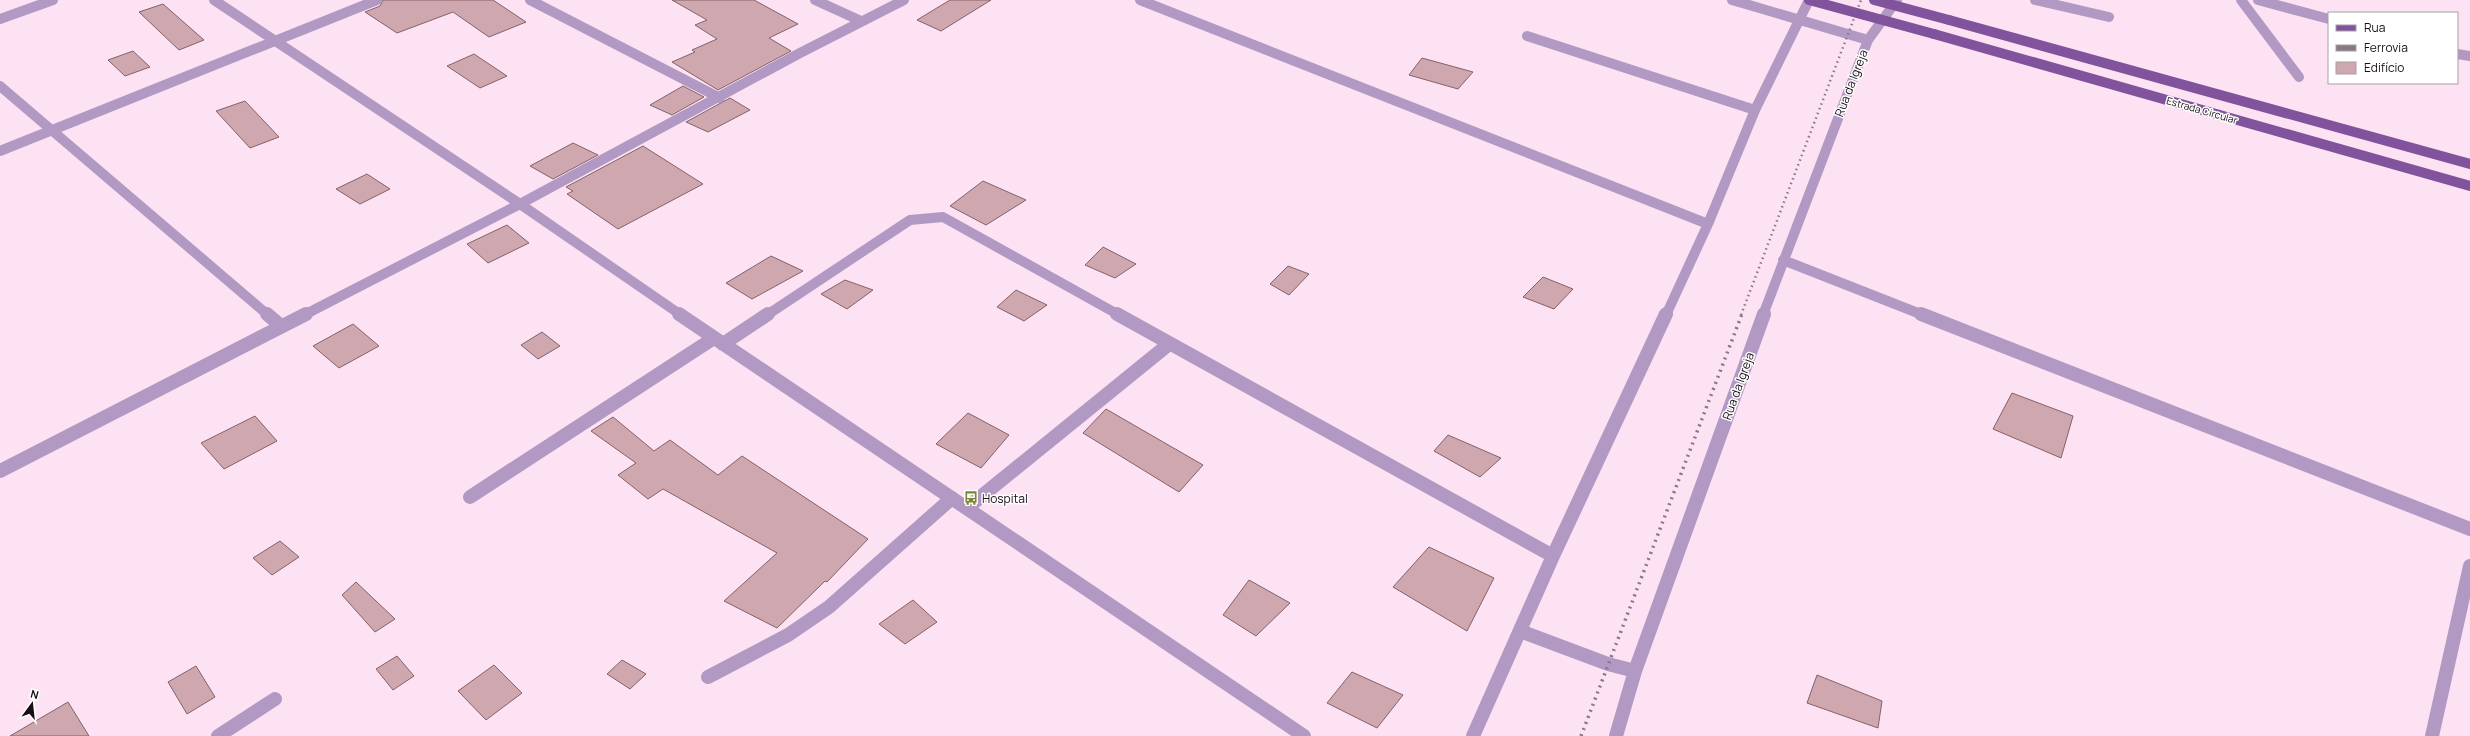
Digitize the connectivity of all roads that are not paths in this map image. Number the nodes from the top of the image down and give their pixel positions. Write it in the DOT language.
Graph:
graph roads {
  1 [pos="53,0"];
  2 [pos="214,0"];
  3 [pos="377,0"];
  4 [pos="530,0"];
  5 [pos="815,0"];
  6 [pos="904,0"];
  7 [pos="1140,0"];
  8 [pos="1732,0"];
  9 [pos="1809,0"];
  10 [pos="1874,0"];
  11 [pos="1897,0"];
  12 [pos="2035,0"];
  13 [pos="2241,0"];
  14 [pos="2258,0"];
  15 [pos="2109,17"];
  16 [pos="0,19"];
  17 [pos="2328,19"];
  18 [pos="1801,20"];
  19 [pos="861,21"];
  20 [pos="1527,36"];
  21 [pos="1868,40"];
  22 [pos="274,42"];
  23 [pos="2299,77"];
  24 [pos="0,86"];
  25 [pos="720,98"];
  26 [pos="1754,110"];
  27 [pos="50,131"];
  28 [pos="0,151"];
  29 [pos="2470,164"];
  30 [pos="2470,186"];
  31 [pos="520,204"];
  32 [pos="1708,224"];
  33 [pos="1783,260"];
  34 [pos="281,326"];
  35 [pos="718,341"];
  36 [pos="1169,344"];
  37 [pos="0,471"];
  38 [pos="470,497"];
  39 [pos="952,498"];
  40 [pos="967,508"];
  41 [pos="2470,529"];
  42 [pos="1553,556"];
  43 [pos="2470,566"];
  44 [pos="1520,631"];
  45 [pos="1635,671"];
  46 [pos="708,677"];
  47 [pos="275,699"];
  48 [pos="218,736"];
  49 [pos="1304,736"];
  50 [pos="1473,736"];
  51 [pos="1616,736"];
  52 [pos="2432,736"];
  1 -- 16 [label="street"];
  2 -- 22 [label="street"];
  3 -- 22 [label="street"];
  4 -- 25 [label="street"];
  5 -- 19 [label="street"];
  6 -- 19 [label="street"];
  7 -- 32 [label="street"];
  8 -- 18 [label="street"];
  9 -- 18 [label="street"];
  9 -- 30 [label="main road, Estrada Circular, bridge"];
  10 -- 29 [label="main road, Estrada Circular, bridge"];
  11 -- 21 [label="street, Rua da Igreja"];
  12 -- 15 [label="street"];
  13 -- 23 [label="street"];
  14 -- 17 [label="street"];
  18 -- 21 [label="street"];
  18 -- 26 [label="street"];
  19 -- 25 [label="street"];
  20 -- 26 [label="street"];
  21 -- 33 [label="street, Rua da Igreja"];
  22 -- 27 [label="street"];
  22 -- 31 [label="street"];
  24 -- 27 [label="street"];
  25 -- 31 [label="street"];
  26 -- 32 [label="street"];
  27 -- 28 [label="street"];
  27 -- 34 [label="street"];
  31 -- 34 [label="street"];
  31 -- 35 [label="street"];
  32 -- 42 [label="street"];
  33 -- 41 [label="street"];
  33 -- 45 [label="street, Rua da Igreja"];
  34 -- 37 [label="street"];
  35 -- 36 [label="street"];
  35 -- 38 [label="street"];
  35 -- 39 [label="street"];
  36 -- 40 [label="street"];
  36 -- 42 [label="street"];
  39 -- 40 [label="street"];
  39 -- 46 [label="street"];
  40 -- 49 [label="street"];
  42 -- 44 [label="street"];
  43 -- 52 [label="street"];
  44 -- 45 [label="street"];
  44 -- 50 [label="street"];
  45 -- 51 [label="street, Rua da Igreja"];
  47 -- 48 [label="street"];
}
